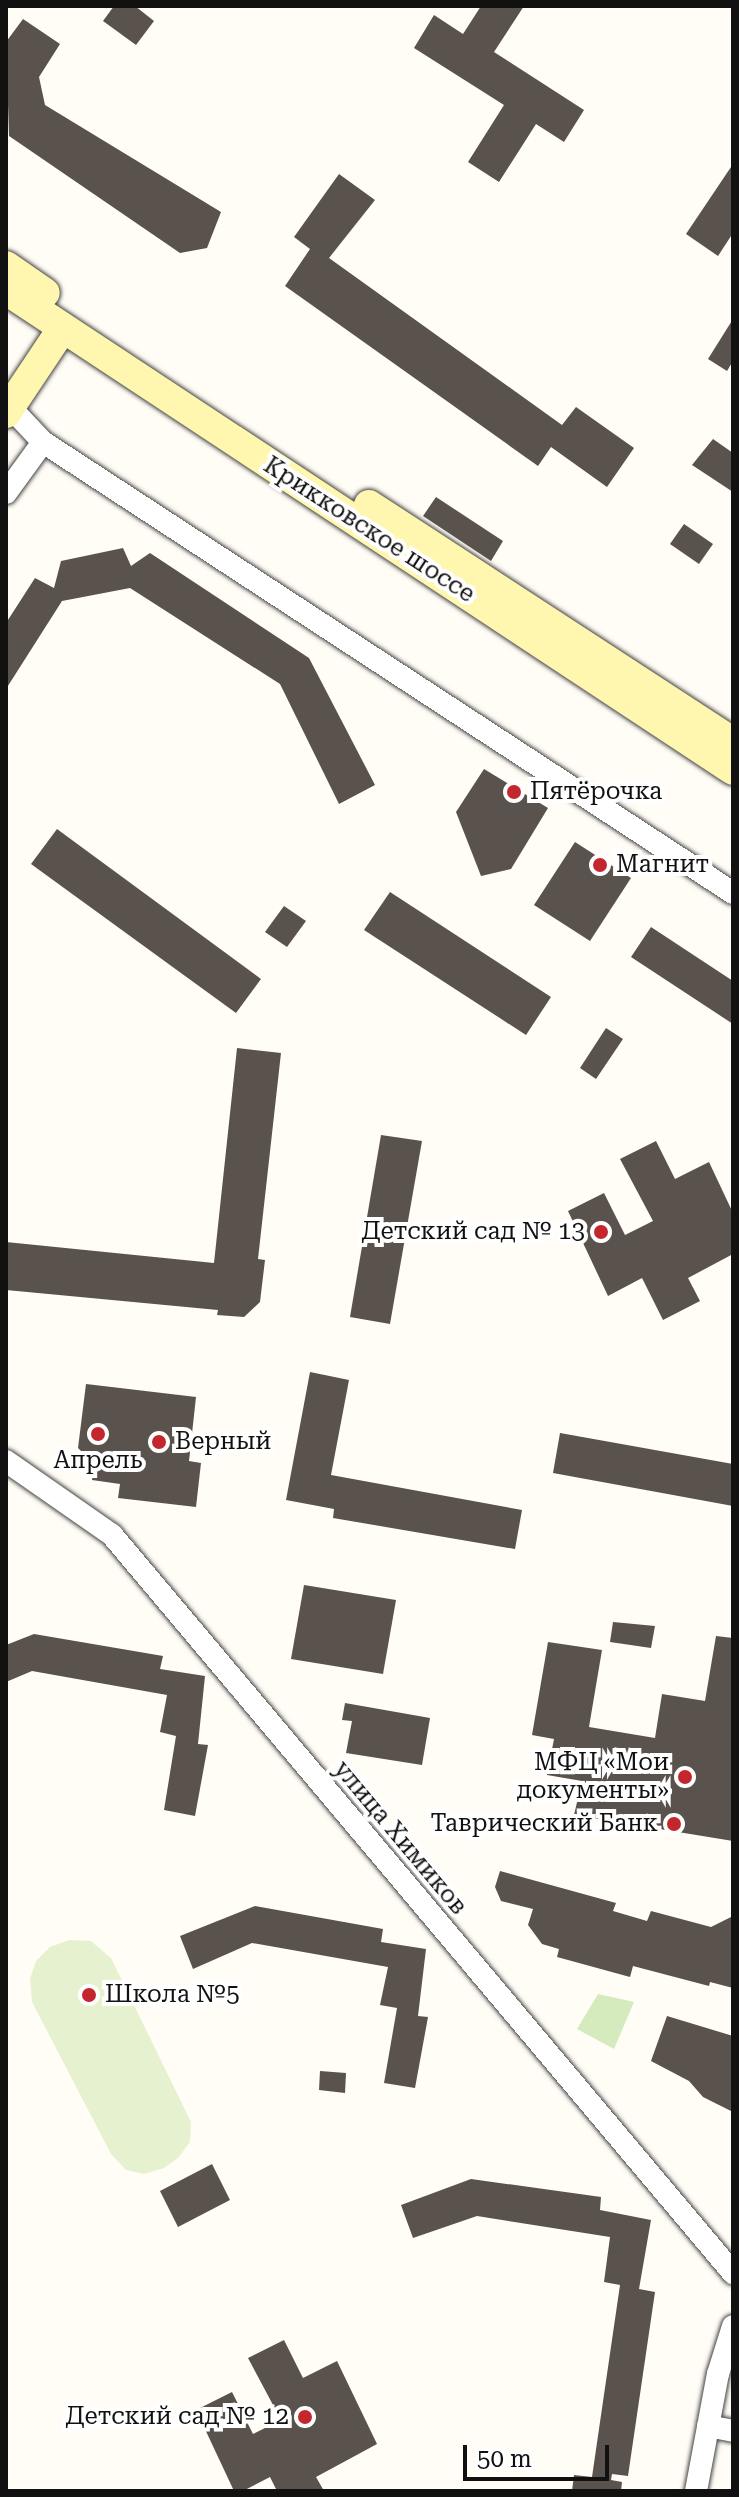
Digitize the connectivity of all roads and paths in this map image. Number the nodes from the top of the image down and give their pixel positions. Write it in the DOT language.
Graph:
graph roads {
  1 [pos="6,266"];
  2 [pos="6,290"];
  3 [pos="62,329"];
  4 [pos="8,410"];
  5 [pos="43,442"];
  6 [pos="6,493"];
  7 [pos="733,742"];
  8 [pos="733,770"];
  9 [pos="733,893"];
  10 [pos="6,1461"];
  11 [pos="733,2273"];
  12 [pos="733,2326"];
  13 [pos="708,2426"];
  14 [pos="733,2431"];
  15 [pos="696,2491"];
  1 -- 7 [label="main road"];
  2 -- 3 [label="main road, Крикковское шоссе"];
  3 -- 4 [label="main road"];
  3 -- 8 [label="main road, Крикковское шоссе"];
  4 -- 5 [label="street"];
  5 -- 6 [label="street"];
  5 -- 9 [label="street"];
  10 -- 11 [label="street, улица Химиков"];
  12 -- 13 [label="street"];
  13 -- 14 [label="street"];
  13 -- 15 [label="street"];
}
